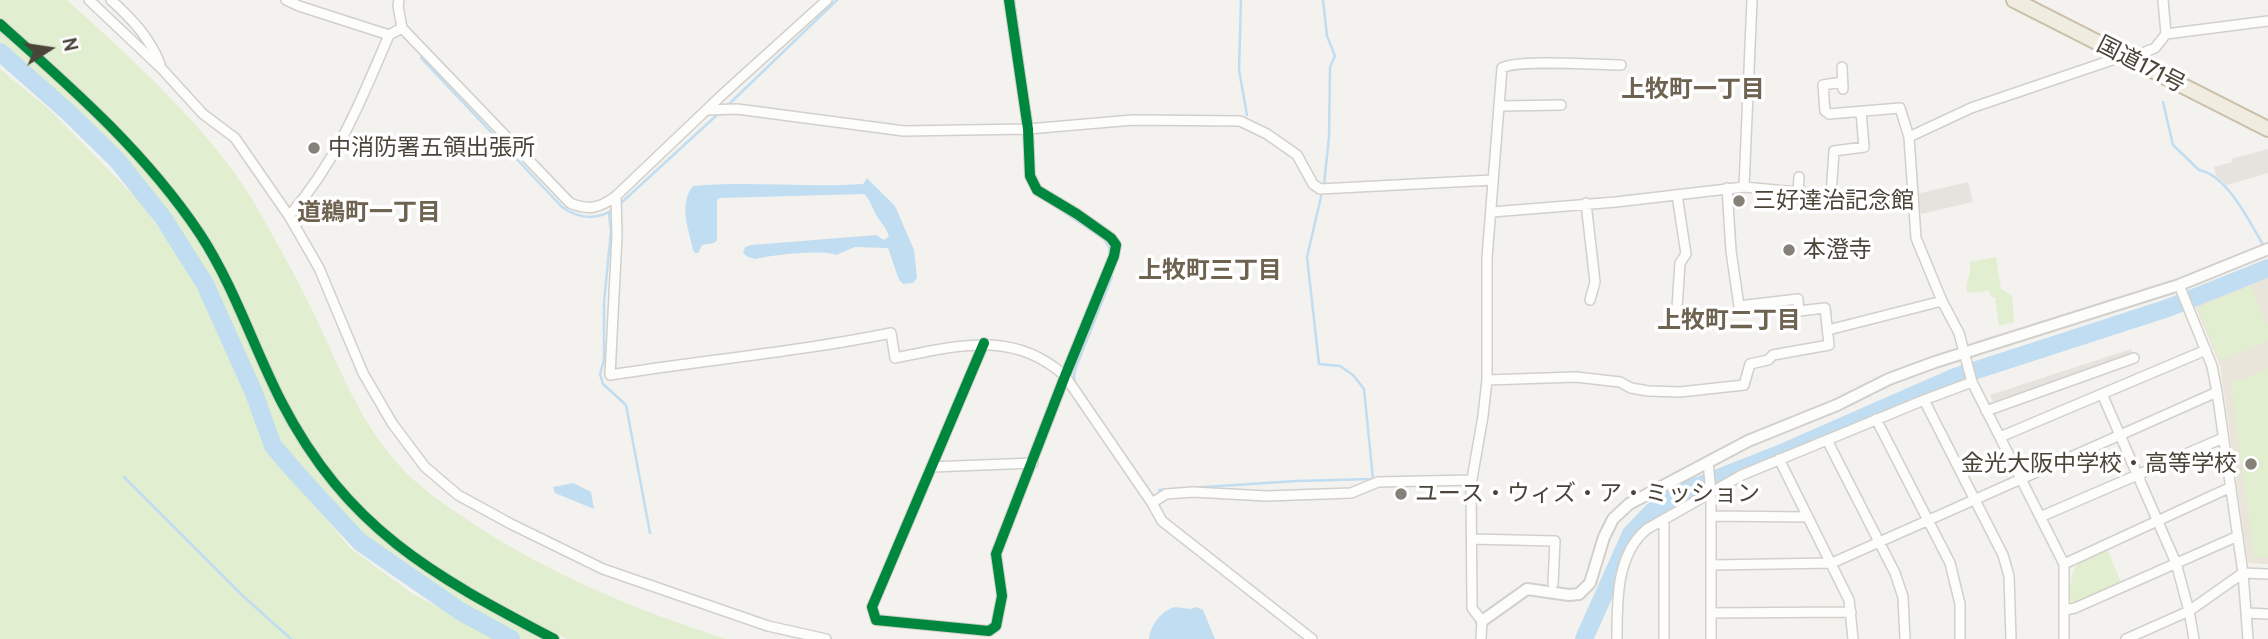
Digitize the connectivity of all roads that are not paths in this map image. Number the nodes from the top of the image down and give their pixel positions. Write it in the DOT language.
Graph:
graph roads {
  1 [pos="89,0"];
  2 [pos="111,0"];
  3 [pos="286,0"];
  4 [pos="399,0"];
  5 [pos="827,0"];
  6 [pos="1009,0"];
  7 [pos="1752,0"];
  8 [pos="2014,0"];
  9 [pos="2163,0"];
  10 [pos="2268,21"];
  11 [pos="0,24"];
  12 [pos="402,28"];
  13 [pos="389,35"];
  14 [pos="2164,37"];
  15 [pos="2124,57"];
  16 [pos="1621,65"];
  17 [pos="1842,67"];
  18 [pos="162,69"];
  19 [pos="1561,105"];
  20 [pos="1501,106"];
  21 [pos="706,110"];
  22 [pos="1861,113"];
  23 [pos="1028,129"];
  24 [pos="2268,129"];
  25 [pos="1909,137"];
  26 [pos="1799,177"];
  27 [pos="1492,180"];
  28 [pos="1744,187"];
  29 [pos="1727,188"];
  30 [pos="1798,191"];
  31 [pos="1678,195"];
  32 [pos="1831,195"];
  33 [pos="1913,196"];
  34 [pos="616,197"];
  35 [pos="1586,203"];
  36 [pos="1492,212"];
  37 [pos="289,216"];
  38 [pos="2268,249"];
  39 [pos="2180,289"];
  40 [pos="1590,300"];
  41 [pos="1942,301"];
  42 [pos="1676,323"];
  43 [pos="1828,330"];
  44 [pos="984,343"];
  45 [pos="2206,351"];
  46 [pos="1965,355"];
  47 [pos="2133,358"];
  48 [pos="1065,376"];
  49 [pos="1487,380"];
  50 [pos="1972,382"];
  51 [pos="2217,392"];
  52 [pos="2102,394"];
  53 [pos="1924,400"];
  54 [pos="1986,411"];
  55 [pos="1876,419"];
  56 [pos="2119,435"];
  57 [pos="2000,437"];
  58 [pos="2223,438"];
  59 [pos="1827,440"];
  60 [pos="1779,459"];
  61 [pos="1033,463"];
  62 [pos="1708,463"];
  63 [pos="932,467"];
  64 [pos="2137,476"];
  65 [pos="2021,478"];
  66 [pos="1471,480"];
  67 [pos="2231,487"];
  68 [pos="1711,492"];
  69 [pos="1975,499"];
  70 [pos="1152,503"];
  71 [pos="1711,516"];
  72 [pos="1808,517"];
  73 [pos="2040,517"];
  74 [pos="1664,519"];
  75 [pos="1928,520"];
  76 [pos="2156,520"];
  77 [pos="2238,536"];
  78 [pos="1472,539"];
  79 [pos="1879,542"];
  80 [pos="2176,562"];
  81 [pos="1832,563"];
  82 [pos="2064,564"];
  83 [pos="1711,565"];
  84 [pos="2244,573"];
  85 [pos="2268,574"];
  86 [pos="1553,584"];
  87 [pos="2065,610"];
  88 [pos="2189,611"];
  89 [pos="1851,612"];
  90 [pos="1711,613"];
  91 [pos="2246,613"];
  92 [pos="2268,614"];
  93 [pos="1482,621"];
  94 [pos="554,639"];
  95 [pos="826,639"];
  96 [pos="1312,639"];
  97 [pos="1481,639"];
  98 [pos="1618,639"];
  99 [pos="1664,639"];
  100 [pos="1711,639"];
  101 [pos="1853,639"];
  102 [pos="1905,639"];
  103 [pos="1960,639"];
  104 [pos="2011,639"];
  105 [pos="2064,639"];
  106 [pos="2126,639"];
  107 [pos="2193,639"];
  108 [pos="2248,639"];
  1 -- 18 [label="street"];
  2 -- 18 [label="street"];
  3 -- 13 [label="street"];
  4 -- 12 [label="street"];
  5 -- 21 [label="street"];
  6 -- 23 [label="street"];
  7 -- 28 [label="street"];
  8 -- 15 [label="highway, 国道171号"];
  9 -- 14 [label="street"];
  10 -- 14 [label="street"];
  11 -- 94 [label="street"];
  12 -- 13 [label="street"];
  12 -- 34 [label="street"];
  13 -- 37 [label="street"];
  14 -- 15 [label="street"];
  15 -- 24 [label="highway, 国道171号"];
  15 -- 25 [label="street"];
  16 -- 20 [label="street"];
  17 -- 22 [label="street"];
  18 -- 37 [label="street"];
  19 -- 20 [label="street"];
  20 -- 27 [label="street"];
  21 -- 23 [label="street"];
  21 -- 34 [label="street"];
  22 -- 25 [label="street"];
  22 -- 32 [label="street"];
  23 -- 27 [label="street"];
  23 -- 48 [label="street"];
  25 -- 33 [label="street"];
  26 -- 30 [label="street"];
  27 -- 36 [label="street"];
  28 -- 29 [label="street"];
  28 -- 30 [label="street"];
  29 -- 31 [label="street"];
  29 -- 43 [label="street"];
  30 -- 32 [label="street"];
  31 -- 35 [label="street"];
  31 -- 42 [label="street"];
  32 -- 33 [label="street"];
  33 -- 41 [label="street"];
  34 -- 44 [label="street"];
  35 -- 36 [label="street"];
  35 -- 40 [label="street"];
  36 -- 49 [label="street"];
  37 -- 95 [label="street"];
  38 -- 39 [label="street"];
  39 -- 45 [label="street"];
  39 -- 46 [label="street"];
  41 -- 43 [label="street"];
  41 -- 46 [label="street"];
  43 -- 49 [label="street"];
  44 -- 48 [label="street"];
  44 -- 63 [label="street"];
  45 -- 51 [label="street"];
  45 -- 52 [label="street"];
  46 -- 50 [label="street"];
  46 -- 62 [label="street"];
  47 -- 54 [label="street"];
  48 -- 61 [label="street"];
  48 -- 70 [label="street"];
  49 -- 66 [label="street"];
  50 -- 53 [label="street"];
  50 -- 54 [label="street"];
  51 -- 56 [label="street"];
  51 -- 58 [label="street"];
  52 -- 56 [label="street"];
  52 -- 57 [label="street"];
  53 -- 55 [label="street"];
  53 -- 69 [label="street"];
  54 -- 57 [label="street"];
  55 -- 59 [label="street"];
  55 -- 75 [label="street"];
  56 -- 64 [label="street"];
  56 -- 65 [label="street"];
  57 -- 65 [label="street"];
  58 -- 64 [label="street"];
  58 -- 67 [label="street"];
  59 -- 60 [label="street"];
  59 -- 79 [label="street"];
  60 -- 68 [label="street"];
  60 -- 72 [label="street"];
  61 -- 63 [label="street"];
  61 -- 63 [label="street"];
  62 -- 68 [label="street"];
  62 -- 93 [label="street"];
  64 -- 73 [label="street"];
  64 -- 76 [label="street"];
  65 -- 69 [label="street"];
  65 -- 73 [label="street"];
  66 -- 70 [label="street"];
  66 -- 78 [label="street"];
  67 -- 76 [label="street"];
  67 -- 77 [label="street"];
  68 -- 71 [label="street"];
  68 -- 74 [label="street"];
  69 -- 75 [label="street"];
  69 -- 104 [label="street"];
  70 -- 96 [label="street"];
  71 -- 72 [label="street"];
  71 -- 83 [label="street"];
  72 -- 81 [label="street"];
  73 -- 82 [label="street"];
  74 -- 98 [label="street"];
  74 -- 99 [label="street"];
  75 -- 79 [label="street"];
  75 -- 103 [label="street"];
  76 -- 80 [label="street"];
  76 -- 82 [label="street"];
  77 -- 80 [label="street"];
  77 -- 84 [label="street"];
  78 -- 86 [label="street"];
  78 -- 93 [label="street"];
  79 -- 81 [label="street"];
  79 -- 102 [label="street"];
  80 -- 87 [label="street"];
  80 -- 88 [label="street"];
  81 -- 83 [label="street"];
  81 -- 89 [label="street"];
  82 -- 87 [label="street"];
  83 -- 90 [label="street"];
  84 -- 85 [label="street"];
  84 -- 88 [label="street"];
  84 -- 91 [label="street"];
  87 -- 105 [label="street"];
  88 -- 106 [label="street"];
  88 -- 107 [label="street"];
  89 -- 90 [label="street"];
  89 -- 101 [label="street"];
  90 -- 100 [label="street"];
  91 -- 92 [label="street"];
  91 -- 108 [label="street"];
  93 -- 97 [label="street"];
}
